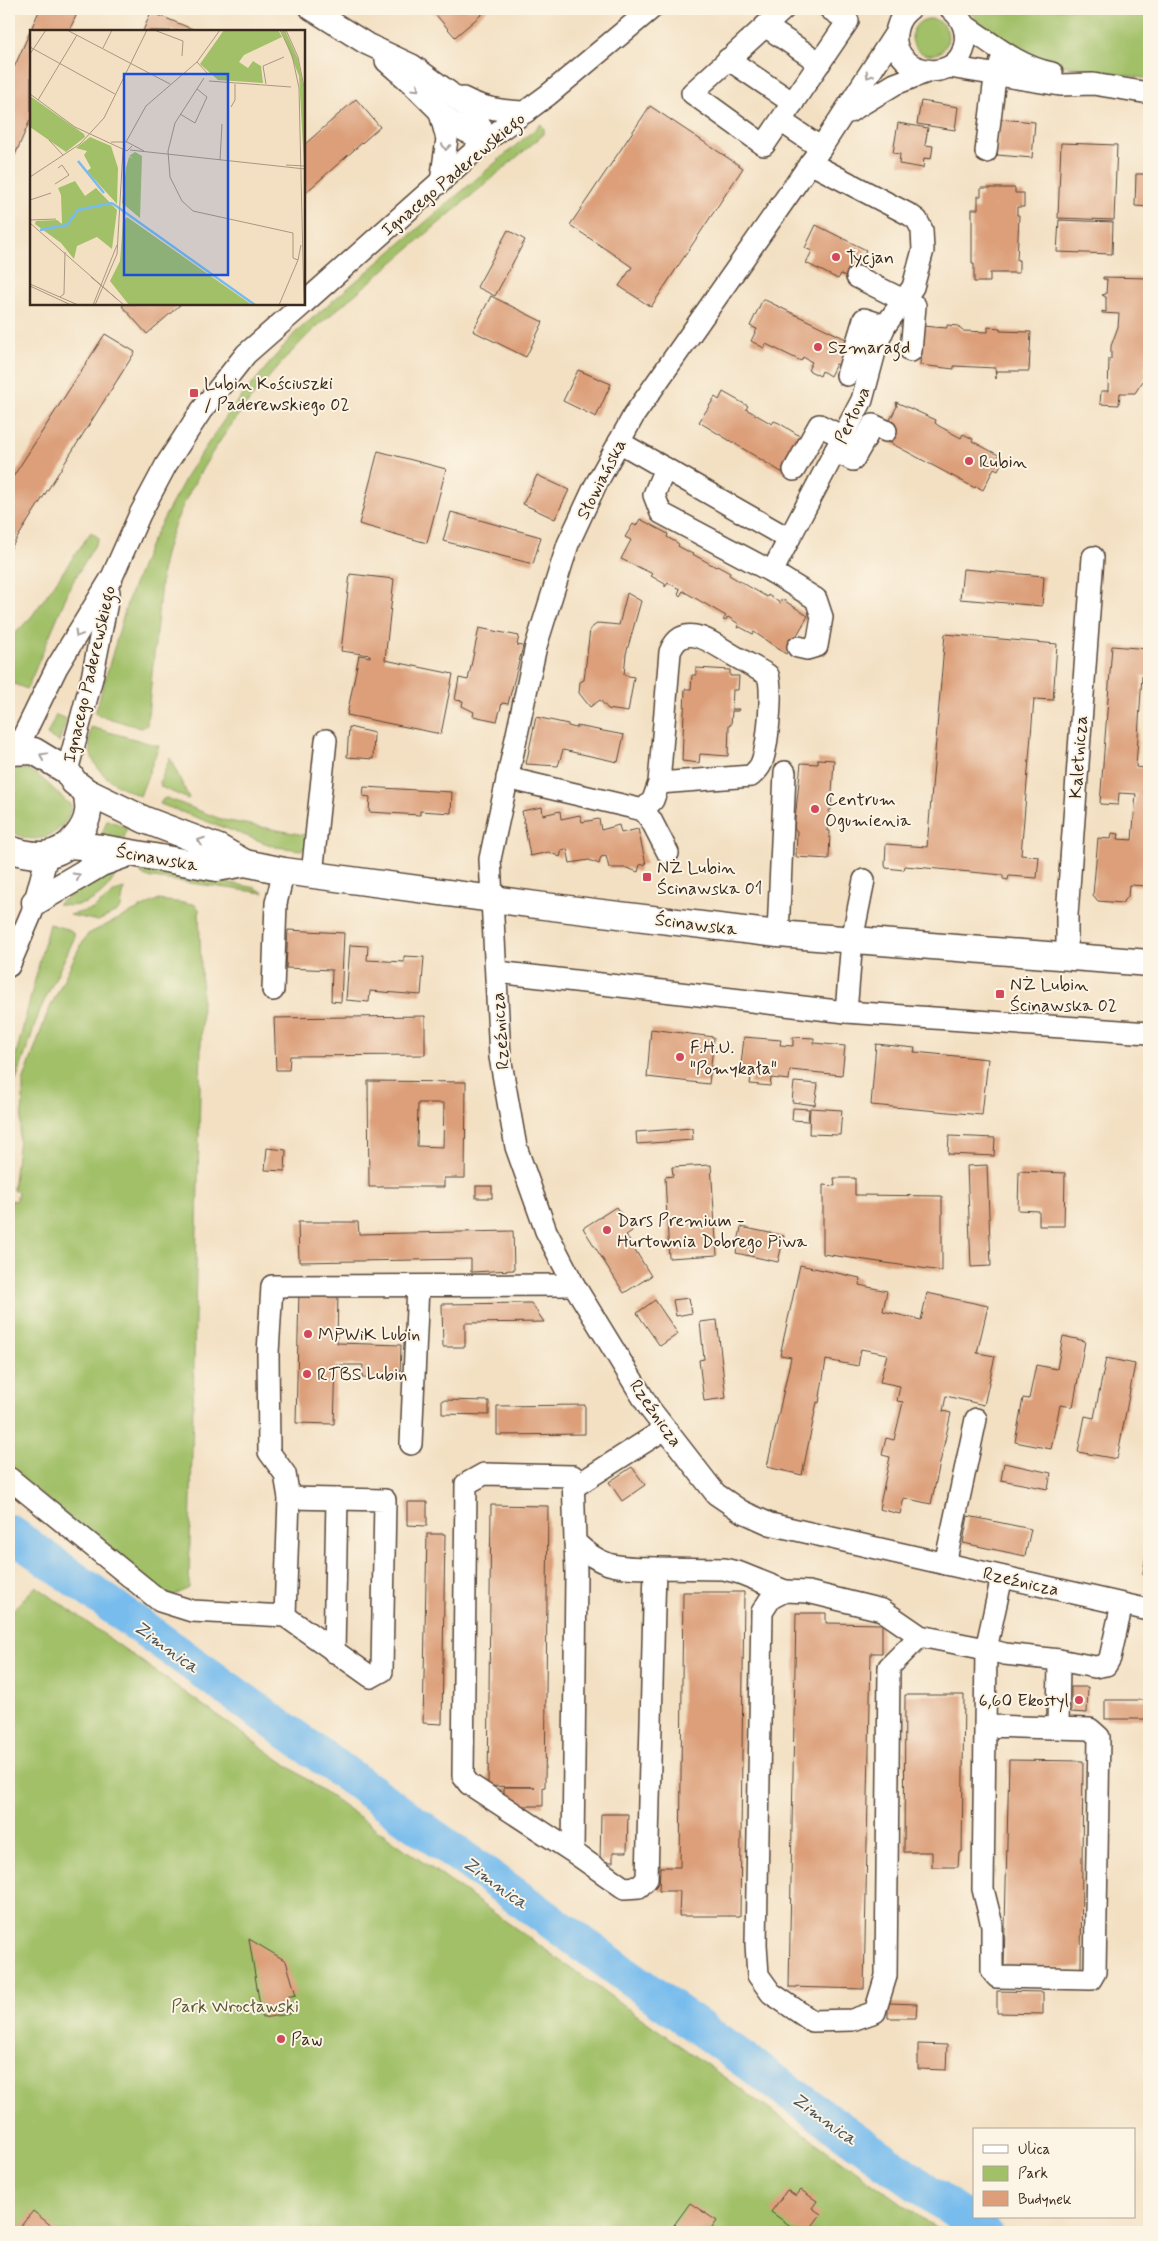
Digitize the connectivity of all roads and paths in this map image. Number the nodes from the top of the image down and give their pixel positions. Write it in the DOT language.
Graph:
graph roads {
  1 [pos="311,9"];
  2 [pos="652,9"];
  3 [pos="784,9"];
  4 [pos="830,9"];
  5 [pos="901,17"];
  6 [pos="958,17"];
  7 [pos="765,26"];
  8 [pos="367,44"];
  9 [pos="1003,54"];
  10 [pos="728,59"];
  11 [pos="820,63"];
  12 [pos="949,68"];
  13 [pos="927,72"];
  14 [pos="998,74"];
  15 [pos="1093,84"];
  16 [pos="449,92"];
  17 [pos="1149,92"];
  18 [pos="793,103"];
  19 [pos="526,112"];
  20 [pos="440,113"];
  21 [pos="843,116"];
  22 [pos="781,121"];
  23 [pos="488,140"];
  24 [pos="986,152"];
  25 [pos="816,156"];
  26 [pos="441,182"];
  27 [pos="857,277"];
  28 [pos="305,301"];
  29 [pos="903,301"];
  30 [pos="301,305"];
  31 [pos="885,326"];
  32 [pos="911,351"];
  33 [pos="847,374"];
  34 [pos="886,431"];
  35 [pos="620,442"];
  36 [pos="839,444"];
  37 [pos="665,468"];
  38 [pos="794,470"];
  39 [pos="789,539"];
  40 [pos="1093,557"];
  41 [pos="772,572"];
  42 [pos="112,577"];
  43 [pos="798,647"];
  44 [pos="326,740"];
  45 [pos="13,751"];
  46 [pos="67,771"];
  47 [pos="785,772"];
  48 [pos="507,778"];
  49 [pos="659,783"];
  50 [pos="87,792"];
  51 [pos="643,810"];
  52 [pos="9,849"];
  53 [pos="58,850"];
  54 [pos="126,854"];
  55 [pos="668,854"];
  56 [pos="244,863"];
  57 [pos="284,871"];
  58 [pos="312,875"];
  59 [pos="864,880"];
  60 [pos="494,899"];
  61 [pos="35,902"];
  62 [pos="778,934"];
  63 [pos="852,940"];
  64 [pos="1067,957"];
  65 [pos="1149,963"];
  66 [pos="9,966"];
  67 [pos="497,972"];
  68 [pos="273,990"];
  69 [pos="846,1012"];
  70 [pos="1149,1034"];
  71 [pos="574,1285"];
  72 [pos="418,1286"];
  73 [pos="976,1419"];
  74 [pos="665,1429"];
  75 [pos="411,1444"];
  76 [pos="9,1478"];
  77 [pos="574,1487"];
  78 [pos="288,1498"];
  79 [pos="337,1499"];
  80 [pos="575,1542"];
  81 [pos="945,1564"];
  82 [pos="655,1568"];
  83 [pos="1002,1577"];
  84 [pos="785,1591"];
  85 [pos="1122,1604"];
  86 [pos="1149,1610"];
  87 [pos="285,1616"];
  88 [pos="920,1636"];
  89 [pos="986,1649"];
  90 [pos="334,1652"];
  91 [pos="1059,1660"];
  92 [pos="986,1726"];
  93 [pos="1058,1728"];
  94 [pos="572,1852"];
  1 -- 8 [label="street"];
  2 -- 19 [label="street, Ignacego Paderewskiego"];
  3 -- 7 [label="street"];
  4 -- 11 [label="street"];
  5 -- 13 [label="street"];
  5 -- 21 [label="street, Słowiańska, one-way"];
  6 -- 9 [label="street"];
  6 -- 12 [label="street"];
  7 -- 10 [label="street"];
  7 -- 11 [label="street"];
  8 -- 16 [label="street"];
  8 -- 20 [label="street, one-way"];
  9 -- 14 [label="street"];
  9 -- 15 [label="street"];
  10 -- 18 [label="street"];
  10 -- 22 [label="street"];
  11 -- 18 [label="street"];
  12 -- 13 [label="street"];
  12 -- 14 [label="street"];
  13 -- 21 [label="street"];
  14 -- 15 [label="street"];
  14 -- 24 [label="street"];
  15 -- 17 [label="street"];
  16 -- 19 [label="street"];
  16 -- 23 [label="street"];
  18 -- 22 [label="street"];
  19 -- 23 [label="street, Ignacego Paderewskiego"];
  20 -- 23 [label="street"];
  20 -- 26 [label="street, one-way"];
  21 -- 25 [label="street, Słowiańska"];
  22 -- 25 [label="street"];
  23 -- 26 [label="street, Ignacego Paderewskiego"];
  25 -- 29 [label="street, Perłowa"];
  25 -- 35 [label="street, Słowiańska"];
  26 -- 28 [label="street, Ignacego Paderewskiego"];
  27 -- 29 [label="street"];
  29 -- 31 [label="street, Perłowa"];
  29 -- 32 [label="street"];
  30 -- 42 [label="street, Ignacego Paderewskiego"];
  31 -- 33 [label="street"];
  31 -- 36 [label="street, Perłowa"];
  34 -- 36 [label="street"];
  35 -- 37 [label="street"];
  35 -- 48 [label="street, Słowiańska"];
  36 -- 38 [label="street"];
  36 -- 39 [label="street, Perłowa"];
  37 -- 39 [label="street"];
  37 -- 41 [label="street"];
  39 -- 41 [label="street, Perłowa"];
  40 -- 64 [label="street, Kaletnicza"];
  41 -- 43 [label="street"];
  42 -- 45 [label="street, Ignacego Paderewskiego, one-way"];
  42 -- 46 [label="street, Ignacego Paderewskiego"];
  44 -- 58 [label="street"];
  46 -- 45 [label="main road, Ścinawska, one-way"];
  46 -- 50 [label="main road, Ścinawska"];
  47 -- 62 [label="street"];
  48 -- 51 [label="street"];
  48 -- 60 [label="street, Słowiańska"];
  49 -- 49 [label="street"];
  49 -- 51 [label="street"];
  50 -- 53 [label="main road"];
  56 -- 50 [label="main road, Ścinawska, one-way"];
  51 -- 55 [label="street"];
  52 -- 53 [label="main road, Ścinawska"];
  53 -- 54 [label="main road, Ścinawska"];
  53 -- 61 [label="street"];
  54 -- 56 [label="main road, Ścinawska"];
  61 -- 54 [label="main road, one-way"];
  56 -- 57 [label="main road, Ścinawska"];
  57 -- 58 [label="main road, Ścinawska"];
  57 -- 68 [label="street"];
  58 -- 60 [label="main road, Ścinawska"];
  59 -- 63 [label="street"];
  60 -- 62 [label="main road, Ścinawska"];
  60 -- 67 [label="street, Rzeźnicza"];
  61 -- 66 [label="street"];
  62 -- 63 [label="main road, Ścinawska"];
  63 -- 64 [label="main road, Ścinawska"];
  63 -- 69 [label="street"];
  64 -- 65 [label="main road, Ścinawska"];
  67 -- 69 [label="street"];
  67 -- 71 [label="street, Rzeźnicza"];
  69 -- 70 [label="street"];
  71 -- 72 [label="street"];
  71 -- 74 [label="street, Rzeźnicza"];
  72 -- 75 [label="street"];
  72 -- 78 [label="street"];
  73 -- 81 [label="street"];
  74 -- 77 [label="street"];
  74 -- 81 [label="street, Rzeźnicza"];
  76 -- 87 [label="street"];
  77 -- 80 [label="street"];
  77 -- 94 [label="street"];
  78 -- 79 [label="street"];
  78 -- 87 [label="street"];
  79 -- 90 [label="street"];
  79 -- 90 [label="street"];
  80 -- 82 [label="street"];
  80 -- 94 [label="street"];
  81 -- 83 [label="street, Rzeźnicza"];
  82 -- 84 [label="street"];
  82 -- 94 [label="street"];
  83 -- 85 [label="street, Rzeźnicza"];
  83 -- 89 [label="street"];
  84 -- 88 [label="street"];
  84 -- 88 [label="street"];
  85 -- 86 [label="street, Rzeźnicza"];
  85 -- 91 [label="street"];
  87 -- 90 [label="street"];
  88 -- 89 [label="street"];
  89 -- 91 [label="street"];
  89 -- 92 [label="street"];
  91 -- 93 [label="street"];
  92 -- 93 [label="street"];
  92 -- 93 [label="street"];
}
